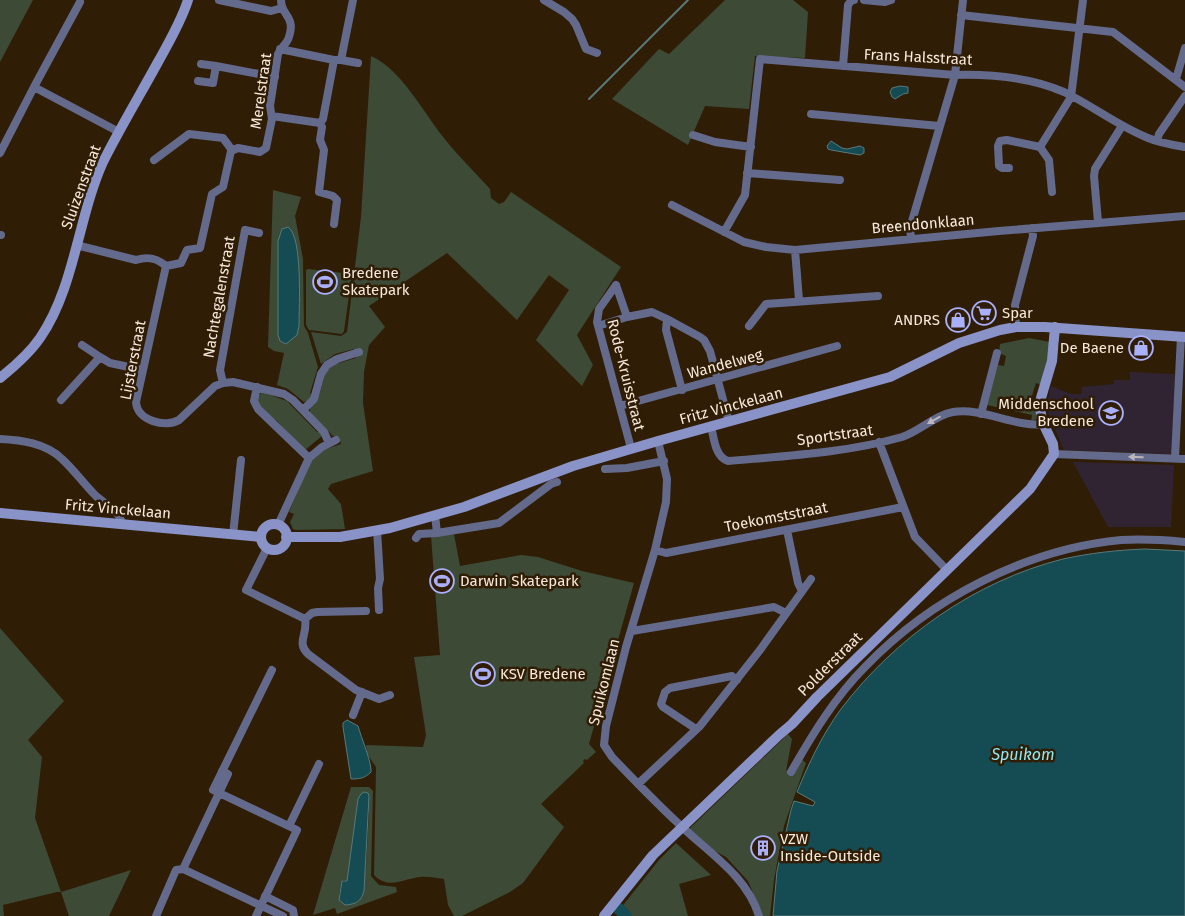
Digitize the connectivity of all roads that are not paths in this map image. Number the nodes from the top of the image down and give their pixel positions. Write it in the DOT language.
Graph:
graph roads {
  1 [pos="188,0"];
  2 [pos="219,0"];
  3 [pos="353,0"];
  4 [pos="544,0"];
  5 [pos="852,0"];
  6 [pos="864,0"];
  7 [pos="892,0"];
  8 [pos="963,0"];
  9 [pos="1082,0"];
  10 [pos="80,2"];
  11 [pos="282,4"];
  12 [pos="961,15"];
  13 [pos="1079,28"];
  14 [pos="1185,48"];
  15 [pos="280,49"];
  16 [pos="597,53"];
  17 [pos="337,60"];
  18 [pos="358,63"];
  19 [pos="201,64"];
  20 [pos="216,66"];
  21 [pos="843,66"];
  22 [pos="956,75"];
  23 [pos="275,77"];
  24 [pos="1176,79"];
  25 [pos="198,81"];
  26 [pos="34,87"];
  27 [pos="1185,87"];
  28 [pos="1071,96"];
  29 [pos="1185,96"];
  30 [pos="811,114"];
  31 [pos="272,116"];
  32 [pos="320,123"];
  33 [pos="939,126"];
  34 [pos="1122,126"];
  35 [pos="120,132"];
  36 [pos="693,135"];
  37 [pos="1157,141"];
  38 [pos="751,147"];
  39 [pos="1185,147"];
  40 [pos="1040,148"];
  41 [pos="232,150"];
  42 [pos="0,153"];
  43 [pos="154,160"];
  44 [pos="1009,168"];
  45 [pos="747,173"];
  46 [pos="840,180"];
  47 [pos="1052,192"];
  48 [pos="672,205"];
  49 [pos="1185,216"];
  50 [pos="1098,222"];
  51 [pos="334,224"];
  52 [pos="1032,228"];
  53 [pos="724,232"];
  54 [pos="259,233"];
  55 [pos="911,239"];
  56 [pos="76,245"];
  57 [pos="796,250"];
  58 [pos="166,266"];
  59 [pos="878,296"];
  60 [pos="799,300"];
  61 [pos="626,317"];
  62 [pos="667,319"];
  63 [pos="598,326"];
  64 [pos="749,326"];
  65 [pos="1016,327"];
  66 [pos="1055,327"];
  67 [pos="1183,336"];
  68 [pos="82,345"];
  69 [pos="837,346"];
  70 [pos="359,352"];
  71 [pos="997,353"];
  72 [pos="100,357"];
  73 [pos="143,370"];
  74 [pos="1,374"];
  75 [pos="718,380"];
  76 [pos="223,383"];
  77 [pos="258,387"];
  78 [pos="682,390"];
  79 [pos="62,400"];
  80 [pos="620,406"];
  81 [pos="303,410"];
  82 [pos="981,414"];
  83 [pos="729,422"];
  84 [pos="1044,424"];
  85 [pos="711,426"];
  86 [pos="0,439"];
  87 [pos="658,441"];
  88 [pos="879,442"];
  89 [pos="631,448"];
  90 [pos="1054,454"];
  91 [pos="310,458"];
  92 [pos="1175,458"];
  93 [pos="1185,459"];
  94 [pos="241,460"];
  95 [pos="664,461"];
  96 [pos="605,469"];
  97 [pos="552,480"];
  98 [pos="903,507"];
  99 [pos="0,513"];
  100 [pos="435,515"];
  101 [pos="122,524"];
  102 [pos="278,525"];
  103 [pos="377,530"];
  104 [pos="787,530"];
  105 [pos="437,532"];
  106 [pos="233,535"];
  107 [pos="261,537"];
  108 [pos="286,537"];
  109 [pos="416,538"];
  110 [pos="1185,542"];
  111 [pos="267,548"];
  112 [pos="655,550"];
  113 [pos="947,570"];
  114 [pos="811,579"];
  115 [pos="802,591"];
  116 [pos="379,610"];
  117 [pos="366,611"];
  118 [pos="786,613"];
  119 [pos="305,619"];
  120 [pos="632,631"];
  121 [pos="272,670"];
  122 [pos="737,680"];
  123 [pos="362,692"];
  124 [pos="390,696"];
  125 [pos="353,715"];
  126 [pos="696,729"];
  127 [pos="319,764"];
  128 [pos="791,772"];
  129 [pos="638,784"];
  130 [pos="218,793"];
  131 [pos="289,826"];
  132 [pos="681,827"];
  133 [pos="183,869"];
  134 [pos="265,896"];
  135 [pos="260,906"];
  136 [pos="156,916"];
  137 [pos="256,916"];
  138 [pos="283,916"];
  139 [pos="294,916"];
  140 [pos="604,916"];
  141 [pos="759,916"];
  1 -- 35 [label="street, Sluizenstraat"];
  2 -- 11 [label="street"];
  3 -- 17 [label="street"];
  4 -- 16 [label="street"];
  5 -- 21 [label="street"];
  6 -- 7 [label="street"];
  8 -- 12 [label="street"];
  9 -- 13 [label="street"];
  10 -- 26 [label="street"];
  11 -- 15 [label="street, Merelstraat"];
  12 -- 13 [label="street"];
  12 -- 22 [label="street"];
  13 -- 24 [label="street"];
  13 -- 28 [label="street"];
  14 -- 24 [label="street"];
  15 -- 17 [label="street"];
  15 -- 23 [label="street, Merelstraat"];
  17 -- 18 [label="street"];
  17 -- 32 [label="street"];
  19 -- 20 [label="street"];
  20 -- 23 [label="street"];
  20 -- 25 [label="street"];
  21 -- 22 [label="street, Frans Halsstraat"];
  21 -- 38 [label="street, Frans Halsstraat"];
  22 -- 28 [label="street, Frans Halsstraat"];
  22 -- 33 [label="street"];
  23 -- 31 [label="street, Merelstraat"];
  24 -- 27 [label="street"];
  26 -- 35 [label="street"];
  26 -- 42 [label="street"];
  28 -- 34 [label="street, Frans Halsstraat"];
  28 -- 40 [label="street"];
  29 -- 37 [label="street"];
  30 -- 33 [label="street"];
  31 -- 32 [label="street"];
  31 -- 41 [label="street, Merelstraat"];
  32 -- 51 [label="street"];
  33 -- 55 [label="street"];
  34 -- 37 [label="street, Frans Halsstraat"];
  34 -- 50 [label="street"];
  35 -- 56 [label="street, Sluizenstraat"];
  36 -- 38 [label="street"];
  37 -- 39 [label="street, Frans Halsstraat"];
  38 -- 45 [label="street"];
  40 -- 44 [label="street"];
  40 -- 47 [label="street"];
  41 -- 43 [label="street"];
  41 -- 58 [label="street"];
  45 -- 46 [label="street"];
  45 -- 53 [label="street"];
  48 -- 53 [label="street, Breendonklaan"];
  49 -- 50 [label="street, Breendonklaan"];
  50 -- 52 [label="street, Breendonklaan"];
  52 -- 55 [label="street, Breendonklaan"];
  52 -- 65 [label="street"];
  53 -- 57 [label="street, Breendonklaan"];
  54 -- 76 [label="street, Nachtegalenstraat"];
  55 -- 57 [label="street, Breendonklaan"];
  56 -- 58 [label="street"];
  56 -- 74 [label="street, Sluizenstraat"];
  57 -- 60 [label="street"];
  58 -- 73 [label="street, Lijsterstraat"];
  59 -- 60 [label="street"];
  60 -- 64 [label="street"];
  61 -- 62 [label="street"];
  61 -- 63 [label="street"];
  61 -- 63 [label="street, Rode-Kruisstraat"];
  62 -- 75 [label="street"];
  62 -- 78 [label="street"];
  63 -- 80 [label="street, Rode-Kruisstraat"];
  65 -- 66 [label="street, Fritz Vinckelaan"];
  65 -- 83 [label="street, Fritz Vinckelaan"];
  66 -- 67 [label="street, Fritz Vinckelaan"];
  66 -- 84 [label="street"];
  67 -- 92 [label="street"];
  68 -- 72 [label="street"];
  69 -- 75 [label="street, Wandelweg"];
  70 -- 81 [label="street"];
  71 -- 82 [label="street"];
  72 -- 73 [label="street"];
  72 -- 79 [label="street"];
  73 -- 76 [label="street, Lijsterstraat"];
  75 -- 78 [label="street, Wandelweg"];
  75 -- 83 [label="street"];
  76 -- 77 [label="street"];
  77 -- 81 [label="street"];
  77 -- 91 [label="street"];
  78 -- 80 [label="street, Wandelweg"];
  80 -- 89 [label="street, Rode-Kruisstraat"];
  81 -- 91 [label="street"];
  82 -- 84 [label="street, Sportstraat"];
  82 -- 88 [label="street, Sportstraat, one-way"];
  83 -- 85 [label="street, Fritz Vinckelaan"];
  84 -- 90 [label="street"];
  85 -- 87 [label="street, Fritz Vinckelaan"];
  85 -- 88 [label="street, Sportstraat"];
  86 -- 101 [label="street"];
  87 -- 89 [label="street, Fritz Vinckelaan"];
  87 -- 95 [label="street, Spuikomlaan"];
  88 -- 98 [label="street"];
  89 -- 97 [label="street, Fritz Vinckelaan"];
  92 -- 90 [label="street, one-way"];
  90 -- 113 [label="street, Polderstraat"];
  91 -- 102 [label="street"];
  92 -- 93 [label="street"];
  94 -- 106 [label="street"];
  95 -- 96 [label="street"];
  95 -- 112 [label="street, Spuikomlaan"];
  97 -- 100 [label="street, Fritz Vinckelaan"];
  97 -- 105 [label="street"];
  98 -- 104 [label="street, Toekomststraat"];
  98 -- 113 [label="street"];
  99 -- 101 [label="street, Fritz Vinckelaan"];
  100 -- 103 [label="street, Fritz Vinckelaan"];
  100 -- 105 [label="street"];
  101 -- 106 [label="street, Fritz Vinckelaan"];
  102 -- 107 [label="street"];
  102 -- 108 [label="street"];
  103 -- 108 [label="street, Fritz Vinckelaan"];
  103 -- 116 [label="street"];
  104 -- 112 [label="street, Toekomststraat"];
  104 -- 115 [label="street"];
  105 -- 109 [label="street"];
  106 -- 107 [label="street, Fritz Vinckelaan"];
  107 -- 111 [label="street"];
  108 -- 111 [label="street"];
  110 -- 128 [label="street"];
  111 -- 119 [label="street"];
  112 -- 120 [label="street, Spuikomlaan"];
  113 -- 132 [label="street, Polderstraat"];
  114 -- 115 [label="street"];
  115 -- 118 [label="street"];
  117 -- 119 [label="street"];
  118 -- 120 [label="street"];
  118 -- 122 [label="street"];
  119 -- 123 [label="street"];
  120 -- 129 [label="street, Spuikomlaan"];
  121 -- 130 [label="street"];
  122 -- 126 [label="street"];
  122 -- 126 [label="street"];
  123 -- 124 [label="street"];
  123 -- 125 [label="street"];
  126 -- 129 [label="street"];
  127 -- 131 [label="street"];
  129 -- 132 [label="street, Spuikomlaan"];
  130 -- 131 [label="street"];
  130 -- 133 [label="street"];
  131 -- 134 [label="street"];
  132 -- 140 [label="street, Polderstraat"];
  132 -- 141 [label="street, Spuikomlaan"];
  133 -- 135 [label="street"];
  133 -- 136 [label="street"];
  134 -- 135 [label="street"];
  134 -- 139 [label="street"];
  135 -- 137 [label="street"];
  135 -- 138 [label="street"];
}
